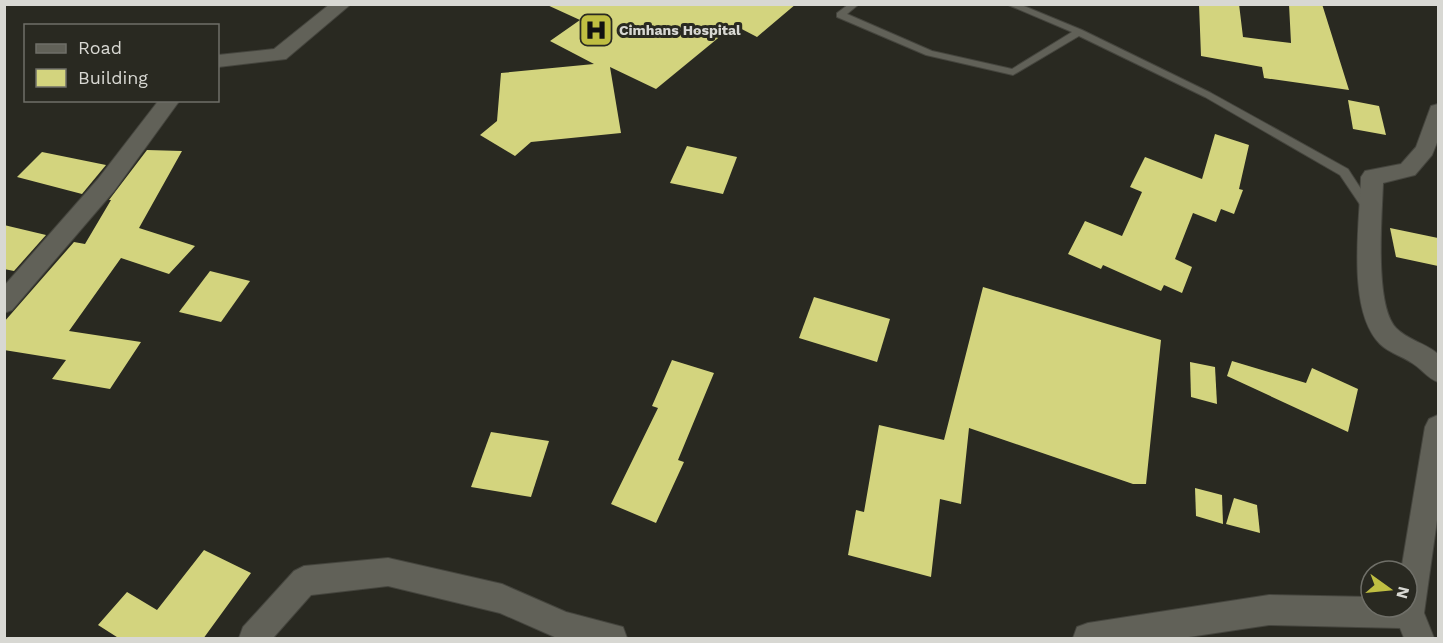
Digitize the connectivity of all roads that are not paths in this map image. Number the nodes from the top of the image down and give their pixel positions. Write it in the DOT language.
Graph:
graph roads {
  1 [pos="342,4"];
  2 [pos="855,4"];
  3 [pos="1010,4"];
  4 [pos="1079,32"];
  5 [pos="219,61"];
  6 [pos="168,102"];
  7 [pos="1438,111"];
  8 [pos="1372,212"];
  9 [pos="4,303"];
  10 [pos="1438,371"];
  11 [pos="1438,427"];
  12 [pos="1414,626"];
  13 [pos="254,639"];
  14 [pos="612,639"];
  15 [pos="1088,639"];
  1 -- 5 [label="street"];
  2 -- 4 [label="lane"];
  3 -- 4 [label="lane"];
  4 -- 8 [label="lane"];
  6 -- 9 [label="street"];
  7 -- 8 [label="street"];
  8 -- 10 [label="street"];
  11 -- 12 [label="street"];
  12 -- 15 [label="street"];
  13 -- 14 [label="street"];
}
